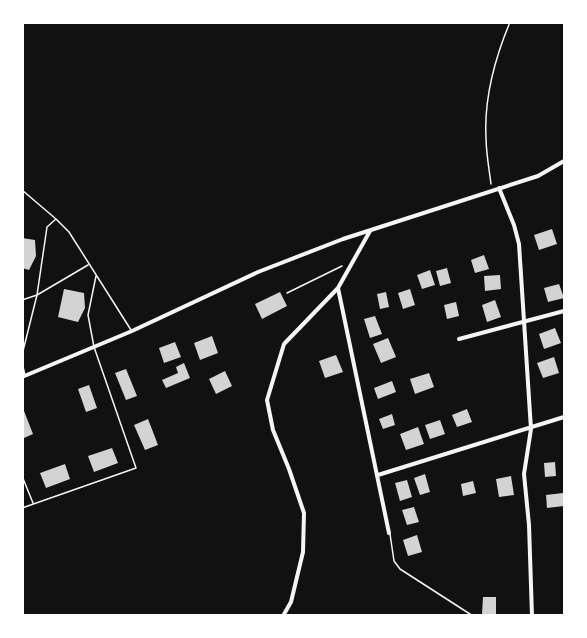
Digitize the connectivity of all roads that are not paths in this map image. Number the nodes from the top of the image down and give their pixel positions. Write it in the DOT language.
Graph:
graph roads {
  1 [pos="564,161"];
  2 [pos="499,188"];
  3 [pos="22,190"];
  4 [pos="56,219"];
  5 [pos="370,230"];
  6 [pos="88,264"];
  7 [pos="96,276"];
  8 [pos="338,288"];
  9 [pos="37,295"];
  10 [pos="22,300"];
  11 [pos="564,311"];
  12 [pos="522,322"];
  13 [pos="132,331"];
  14 [pos="459,339"];
  15 [pos="94,347"];
  16 [pos="22,355"];
  17 [pos="22,363"];
  18 [pos="24,377"];
  19 [pos="564,417"];
  20 [pos="531,429"];
  21 [pos="378,475"];
  22 [pos="22,476"];
  23 [pos="33,504"];
  24 [pos="22,508"];
  25 [pos="390,533"];
  26 [pos="283,615"];
  27 [pos="473,615"];
  28 [pos="532,615"];
  1 -- 2 [label="street"];
  2 -- 5 [label="street"];
  2 -- 12 [label="street"];
  3 -- 4 [label="lane"];
  4 -- 6 [label="lane"];
  4 -- 9 [label="lane"];
  5 -- 8 [label="street"];
  5 -- 13 [label="street"];
  6 -- 7 [label="lane"];
  6 -- 9 [label="lane"];
  7 -- 13 [label="lane"];
  7 -- 15 [label="lane"];
  8 -- 21 [label="street"];
  8 -- 26 [label="street"];
  9 -- 10 [label="lane"];
  9 -- 16 [label="lane"];
  11 -- 12 [label="street"];
  12 -- 14 [label="street"];
  12 -- 20 [label="street"];
  13 -- 15 [label="street"];
  15 -- 18 [label="street"];
  15 -- 23 [label="lane"];
  17 -- 18 [label="lane"];
  19 -- 20 [label="street"];
  20 -- 21 [label="street"];
  20 -- 28 [label="street"];
  21 -- 25 [label="street"];
  22 -- 23 [label="lane"];
  23 -- 24 [label="lane"];
  25 -- 27 [label="lane"];
}
